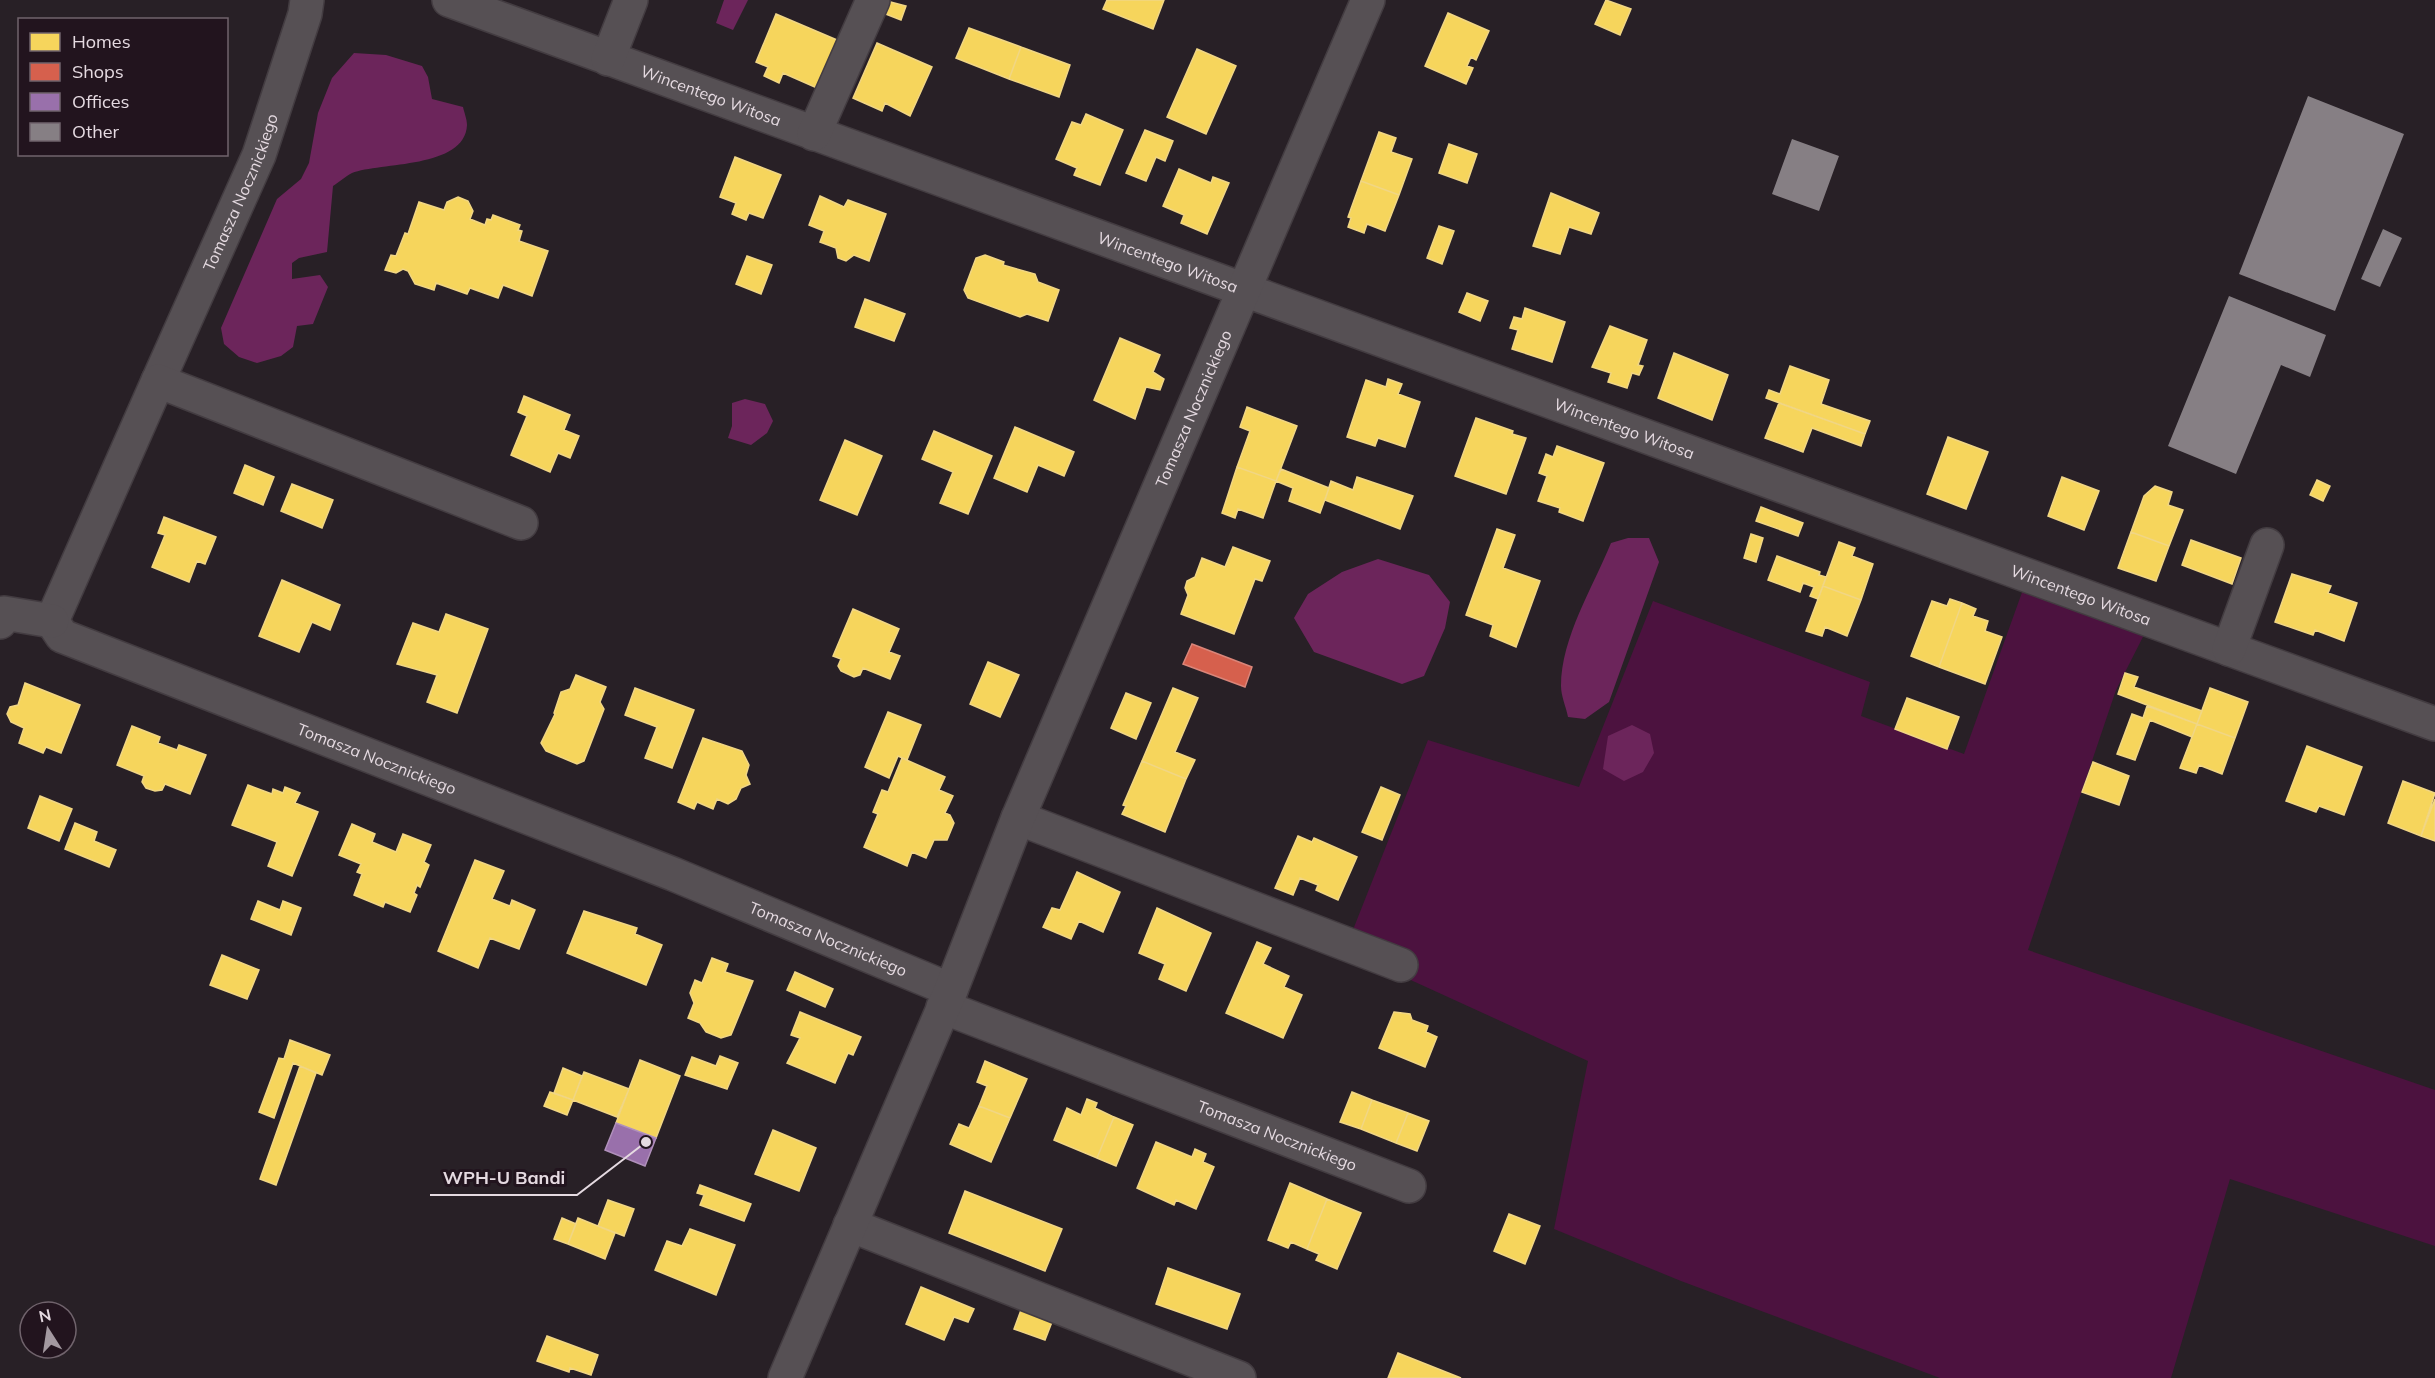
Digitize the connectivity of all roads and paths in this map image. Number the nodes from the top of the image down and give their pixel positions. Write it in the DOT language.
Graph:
graph roads {
  1 [pos="307,0"];
  2 [pos="449,0"];
  3 [pos="632,0"];
  4 [pos="873,0"];
  5 [pos="1368,0"];
  6 [pos="608,59"];
  7 [pos="814,134"];
  8 [pos="1242,291"];
  9 [pos="158,381"];
  10 [pos="521,524"];
  11 [pos="2267,545"];
  12 [pos="52,621"];
  13 [pos="0,622"];
  14 [pos="2229,649"];
  15 [pos="2435,724"];
  16 [pos="1018,818"];
  17 [pos="1401,965"];
  18 [pos="947,998"];
  19 [pos="1409,1186"];
  20 [pos="850,1225"];
  21 [pos="785,1378"];
  22 [pos="1239,1378"];
  1 -- 9 [label="street, Tomasza Nocznickiego"];
  2 -- 6 [label="street, Wincentego Witosa"];
  3 -- 6 [label="street"];
  4 -- 7 [label="street"];
  5 -- 8 [label="street, Tomasza Nocznickiego"];
  6 -- 7 [label="street, Wincentego Witosa"];
  7 -- 8 [label="street, Wincentego Witosa"];
  8 -- 14 [label="street, Wincentego Witosa"];
  8 -- 16 [label="street, Tomasza Nocznickiego"];
  9 -- 10 [label="street"];
  9 -- 12 [label="street, Tomasza Nocznickiego"];
  11 -- 14 [label="street"];
  12 -- 13 [label="street"];
  12 -- 18 [label="street, Tomasza Nocznickiego"];
  14 -- 15 [label="street, Wincentego Witosa"];
  16 -- 17 [label="street"];
  16 -- 18 [label="street, Tomasza Nocznickiego"];
  18 -- 19 [label="street, Tomasza Nocznickiego"];
  18 -- 20 [label="street, Tomasza Nocznickiego"];
  20 -- 21 [label="street, Tomasza Nocznickiego"];
  20 -- 22 [label="street"];
}
